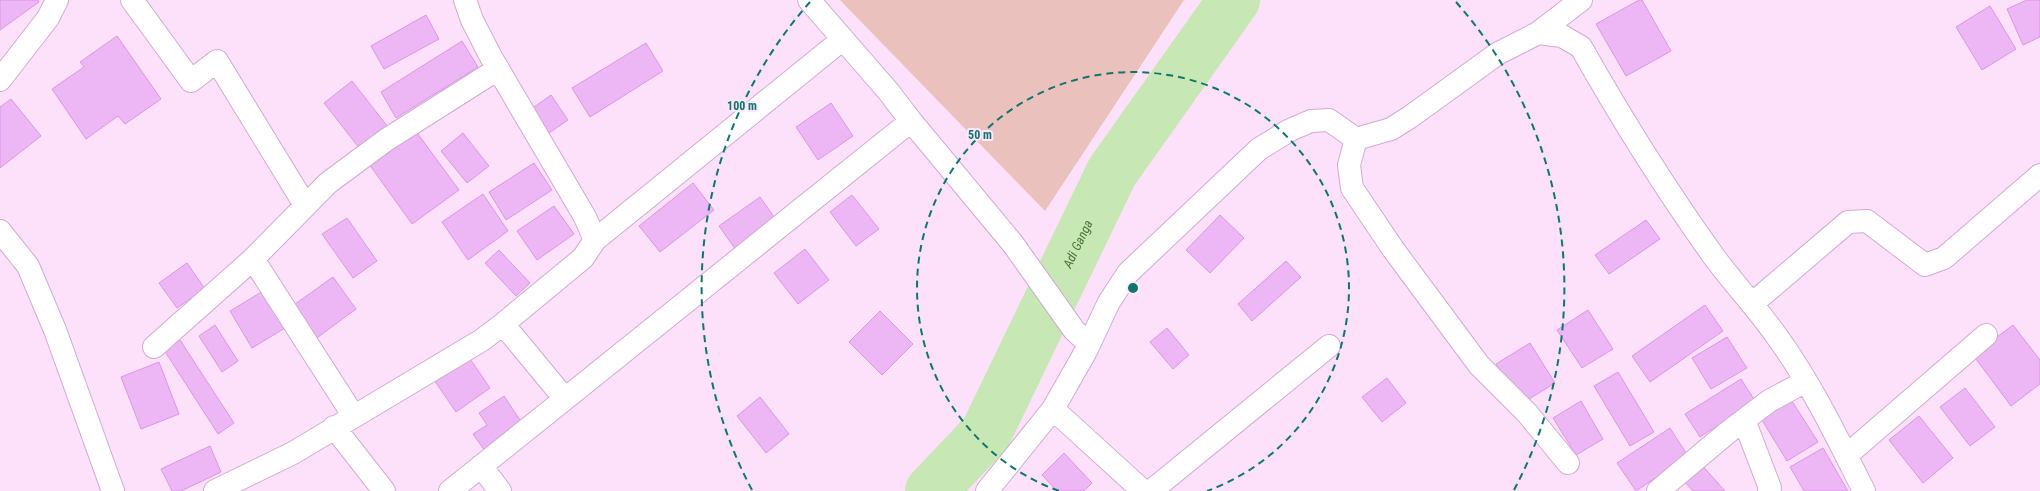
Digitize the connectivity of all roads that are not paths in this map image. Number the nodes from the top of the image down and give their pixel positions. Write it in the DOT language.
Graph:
graph roads {
  1 [pos="57,0"];
  2 [pos="132,0"];
  3 [pos="465,0"];
  4 [pos="809,0"];
  5 [pos="1581,0"];
  6 [pos="1538,33"];
  7 [pos="843,39"];
  8 [pos="498,69"];
  9 [pos="0,80"];
  10 [pos="911,121"];
  11 [pos="1356,139"];
  12 [pos="2040,175"];
  13 [pos="305,205"];
  14 [pos="0,231"];
  15 [pos="595,240"];
  16 [pos="253,259"];
  17 [pos="1753,303"];
  18 [pos="503,324"];
  19 [pos="1986,335"];
  20 [pos="1083,342"];
  21 [pos="1329,346"];
  22 [pos="154,347"];
  23 [pos="1806,381"];
  24 [pos="565,398"];
  25 [pos="1058,401"];
  26 [pos="353,415"];
  27 [pos="1744,420"];
  28 [pos="334,427"];
  29 [pos="1846,455"];
  30 [pos="1568,463"];
  31 [pos="481,466"];
  32 [pos="113,491"];
  33 [pos="215,491"];
  34 [pos="384,491"];
  35 [pos="450,491"];
  36 [pos="500,491"];
  37 [pos="987,491"];
  38 [pos="1144,491"];
  39 [pos="1151,491"];
  40 [pos="1658,491"];
  41 [pos="1769,491"];
  42 [pos="1864,491"];
  1 -- 9 [label="street"];
  2 -- 13 [label="street"];
  3 -- 8 [label="street"];
  4 -- 7 [label="street"];
  5 -- 6 [label="street"];
  6 -- 11 [label="street"];
  6 -- 17 [label="street"];
  7 -- 10 [label="street"];
  7 -- 15 [label="street"];
  8 -- 13 [label="street"];
  8 -- 15 [label="street"];
  10 -- 20 [label="street"];
  10 -- 24 [label="street"];
  11 -- 20 [label="street"];
  11 -- 30 [label="street"];
  12 -- 17 [label="street"];
  13 -- 16 [label="street"];
  14 -- 32 [label="street"];
  15 -- 18 [label="street"];
  16 -- 22 [label="street"];
  16 -- 26 [label="street"];
  17 -- 23 [label="street"];
  18 -- 24 [label="street"];
  18 -- 26 [label="street"];
  19 -- 29 [label="street"];
  20 -- 25 [label="street"];
  21 -- 39 [label="street"];
  23 -- 27 [label="street"];
  23 -- 29 [label="street"];
  24 -- 31 [label="street"];
  25 -- 37 [label="street"];
  25 -- 38 [label="street"];
  26 -- 28 [label="street"];
  27 -- 40 [label="street"];
  27 -- 41 [label="street"];
  28 -- 33 [label="street"];
  28 -- 34 [label="street"];
  29 -- 42 [label="street"];
  31 -- 35 [label="street"];
  31 -- 36 [label="street"];
}
